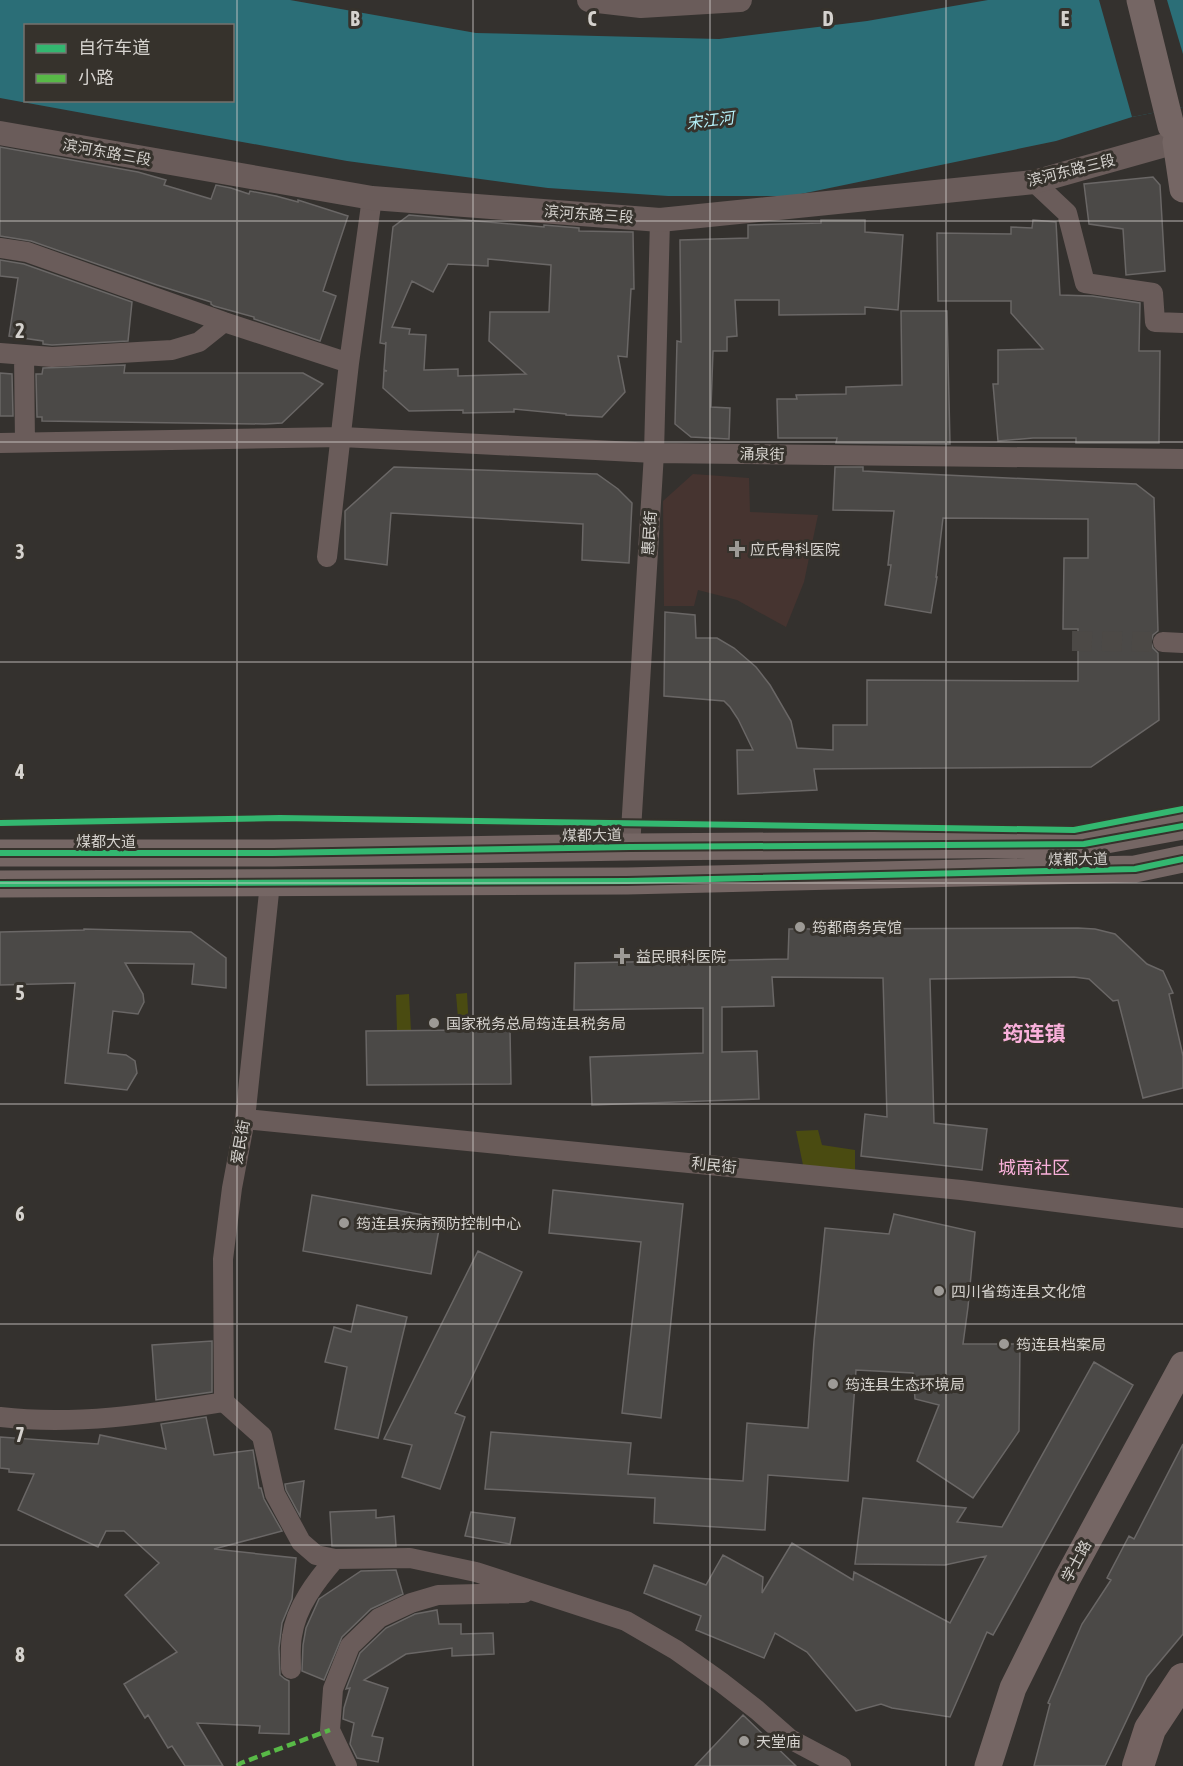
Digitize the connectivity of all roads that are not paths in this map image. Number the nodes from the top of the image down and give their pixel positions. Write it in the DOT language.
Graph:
graph roads {
  1 [pos="589,0"];
  2 [pos="740,0"];
  3 [pos="1140,0"];
  4 [pos="677,2"];
  5 [pos="0,133"];
  6 [pos="1177,136"];
  7 [pos="1034,182"];
  8 [pos="1183,189"];
  9 [pos="372,198"];
  10 [pos="660,220"];
  11 [pos="0,248"];
  12 [pos="224,322"];
  13 [pos="1183,323"];
  14 [pos="0,353"];
  15 [pos="24,355"];
  16 [pos="349,363"];
  17 [pos="342,437"];
  18 [pos="25,442"];
  19 [pos="0,443"];
  20 [pos="654,453"];
  21 [pos="1183,459"];
  22 [pos="327,557"];
  23 [pos="1163,642"];
  24 [pos="1183,643"];
  25 [pos="1183,826"];
  26 [pos="630,847"];
  27 [pos="0,853"];
  28 [pos="273,853"];
  29 [pos="1183,859"];
  30 [pos="270,883"];
  31 [pos="0,884"];
  32 [pos="245,1119"];
  33 [pos="1183,1218"];
  34 [pos="1183,1365"];
  35 [pos="224,1402"];
  36 [pos="0,1417"];
  37 [pos="335,1559"];
  38 [pos="539,1592"];
  39 [pos="291,1669"];
  40 [pos="1183,1679"];
  41 [pos="347,1766"];
  42 [pos="841,1766"];
  43 [pos="988,1766"];
  44 [pos="1138,1766"];
  1 -- 4 [label="street"];
  2 -- 4 [label="street"];
  3 -- 6 [label="main road"];
  5 -- 9 [label="street, 滨河东路三段"];
  6 -- 7 [label="street, 滨河东路三段"];
  6 -- 8 [label="main road"];
  7 -- 10 [label="street, 滨河东路三段"];
  7 -- 13 [label="street"];
  9 -- 10 [label="street, 滨河东路三段"];
  9 -- 16 [label="street"];
  10 -- 20 [label="street, 惠民街"];
  11 -- 12 [label="street"];
  12 -- 15 [label="street"];
  12 -- 16 [label="street"];
  14 -- 15 [label="street"];
  15 -- 18 [label="street"];
  16 -- 17 [label="street"];
  17 -- 18 [label="street, 涌泉街"];
  17 -- 20 [label="street, 涌泉街"];
  17 -- 22 [label="street"];
  18 -- 19 [label="street, 涌泉街"];
  20 -- 21 [label="street, 涌泉街"];
  20 -- 26 [label="street, 惠民街"];
  23 -- 24 [label="street"];
  25 -- 26 [label="main road, 煤都大道"];
  26 -- 28 [label="main road, 煤都大道"];
  27 -- 28 [label="main road, 煤都大道"];
  28 -- 30 [label="main road"];
  29 -- 30 [label="main road, 煤都大道"];
  30 -- 31 [label="main road, 煤都大道"];
  30 -- 32 [label="street, 爱民街"];
  32 -- 33 [label="street, 利民街"];
  32 -- 35 [label="street, 爱民街"];
  34 -- 43 [label="main road, 学士路"];
  35 -- 36 [label="street"];
  35 -- 37 [label="street"];
  37 -- 38 [label="street"];
  37 -- 39 [label="street"];
  38 -- 41 [label="street"];
  38 -- 42 [label="street"];
  40 -- 44 [label="main road"];
}
